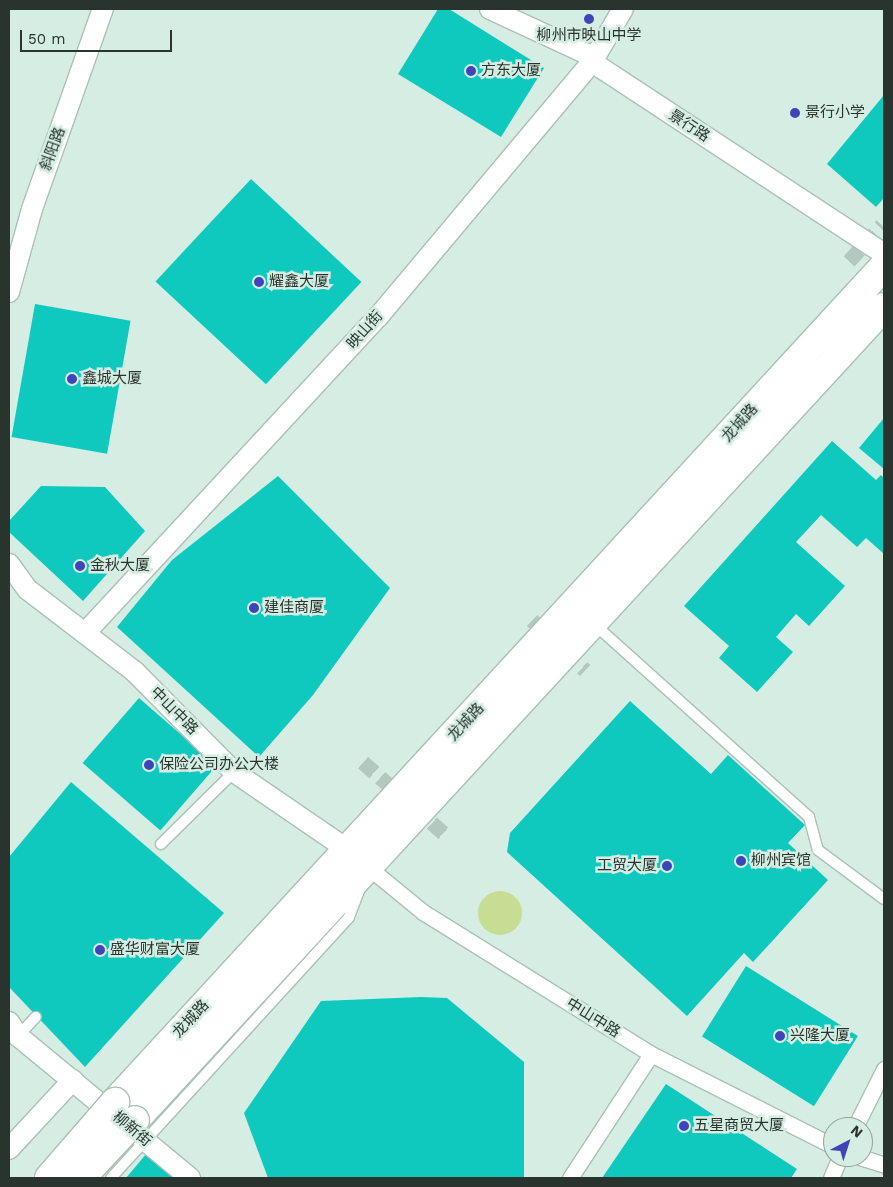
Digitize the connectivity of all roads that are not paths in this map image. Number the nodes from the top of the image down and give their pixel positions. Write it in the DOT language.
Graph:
graph roads {
  1 [pos="103,9"];
  2 [pos="490,9"];
  3 [pos="623,9"];
  4 [pos="592,62"];
  5 [pos="884,254"];
  6 [pos="884,266"];
  7 [pos="9,292"];
  8 [pos="884,307"];
  9 [pos="9,564"];
  10 [pos="583,614"];
  11 [pos="85,633"];
  12 [pos="234,772"];
  13 [pos="161,844"];
  14 [pos="358,858"];
  15 [pos="884,899"];
  16 [pos="36,1017"];
  17 [pos="14,1029"];
  18 [pos="651,1054"];
  19 [pos="884,1068"];
  20 [pos="72,1080"];
  21 [pos="860,1117"];
  22 [pos="132,1121"];
  23 [pos="823,1141"];
  24 [pos="9,1149"];
  25 [pos="48,1178"];
  26 [pos="81,1178"];
  27 [pos="111,1178"];
  28 [pos="190,1178"];
  29 [pos="570,1178"];
  1 -- 7 [label="street, 斜阳路"];
  2 -- 4 [label="street, 景行路"];
  3 -- 4 [label="street, 映山街"];
  4 -- 5 [label="street, 景行路"];
  4 -- 11 [label="street, 映山街"];
  6 -- 10 [label="main road, 龙城路"];
  8 -- 10 [label="main road, 龙城路"];
  9 -- 11 [label="street, 中山中路"];
  10 -- 14 [label="main road, 龙城路"];
  10 -- 15 [label="lane"];
  11 -- 12 [label="street, 中山中路"];
  12 -- 13 [label="lane"];
  12 -- 14 [label="street, 中山中路"];
  14 -- 18 [label="street, 中山中路"];
  14 -- 22 [label="main road, 龙城路"];
  14 -- 22 [label="lane"];
  16 -- 17 [label="lane"];
  17 -- 20 [label="street, 柳新街"];
  18 -- 23 [label="street, 中山中路"];
  18 -- 29 [label="street"];
  19 -- 21 [label="street"];
  20 -- 22 [label="street, 柳新街"];
  20 -- 24 [label="street"];
  22 -- 25 [label="main road, 龙城路, bridge"];
  22 -- 26 [label="main road, 龙城路, bridge"];
  22 -- 27 [label="lane"];
  22 -- 28 [label="street, 柳新街"];
}
